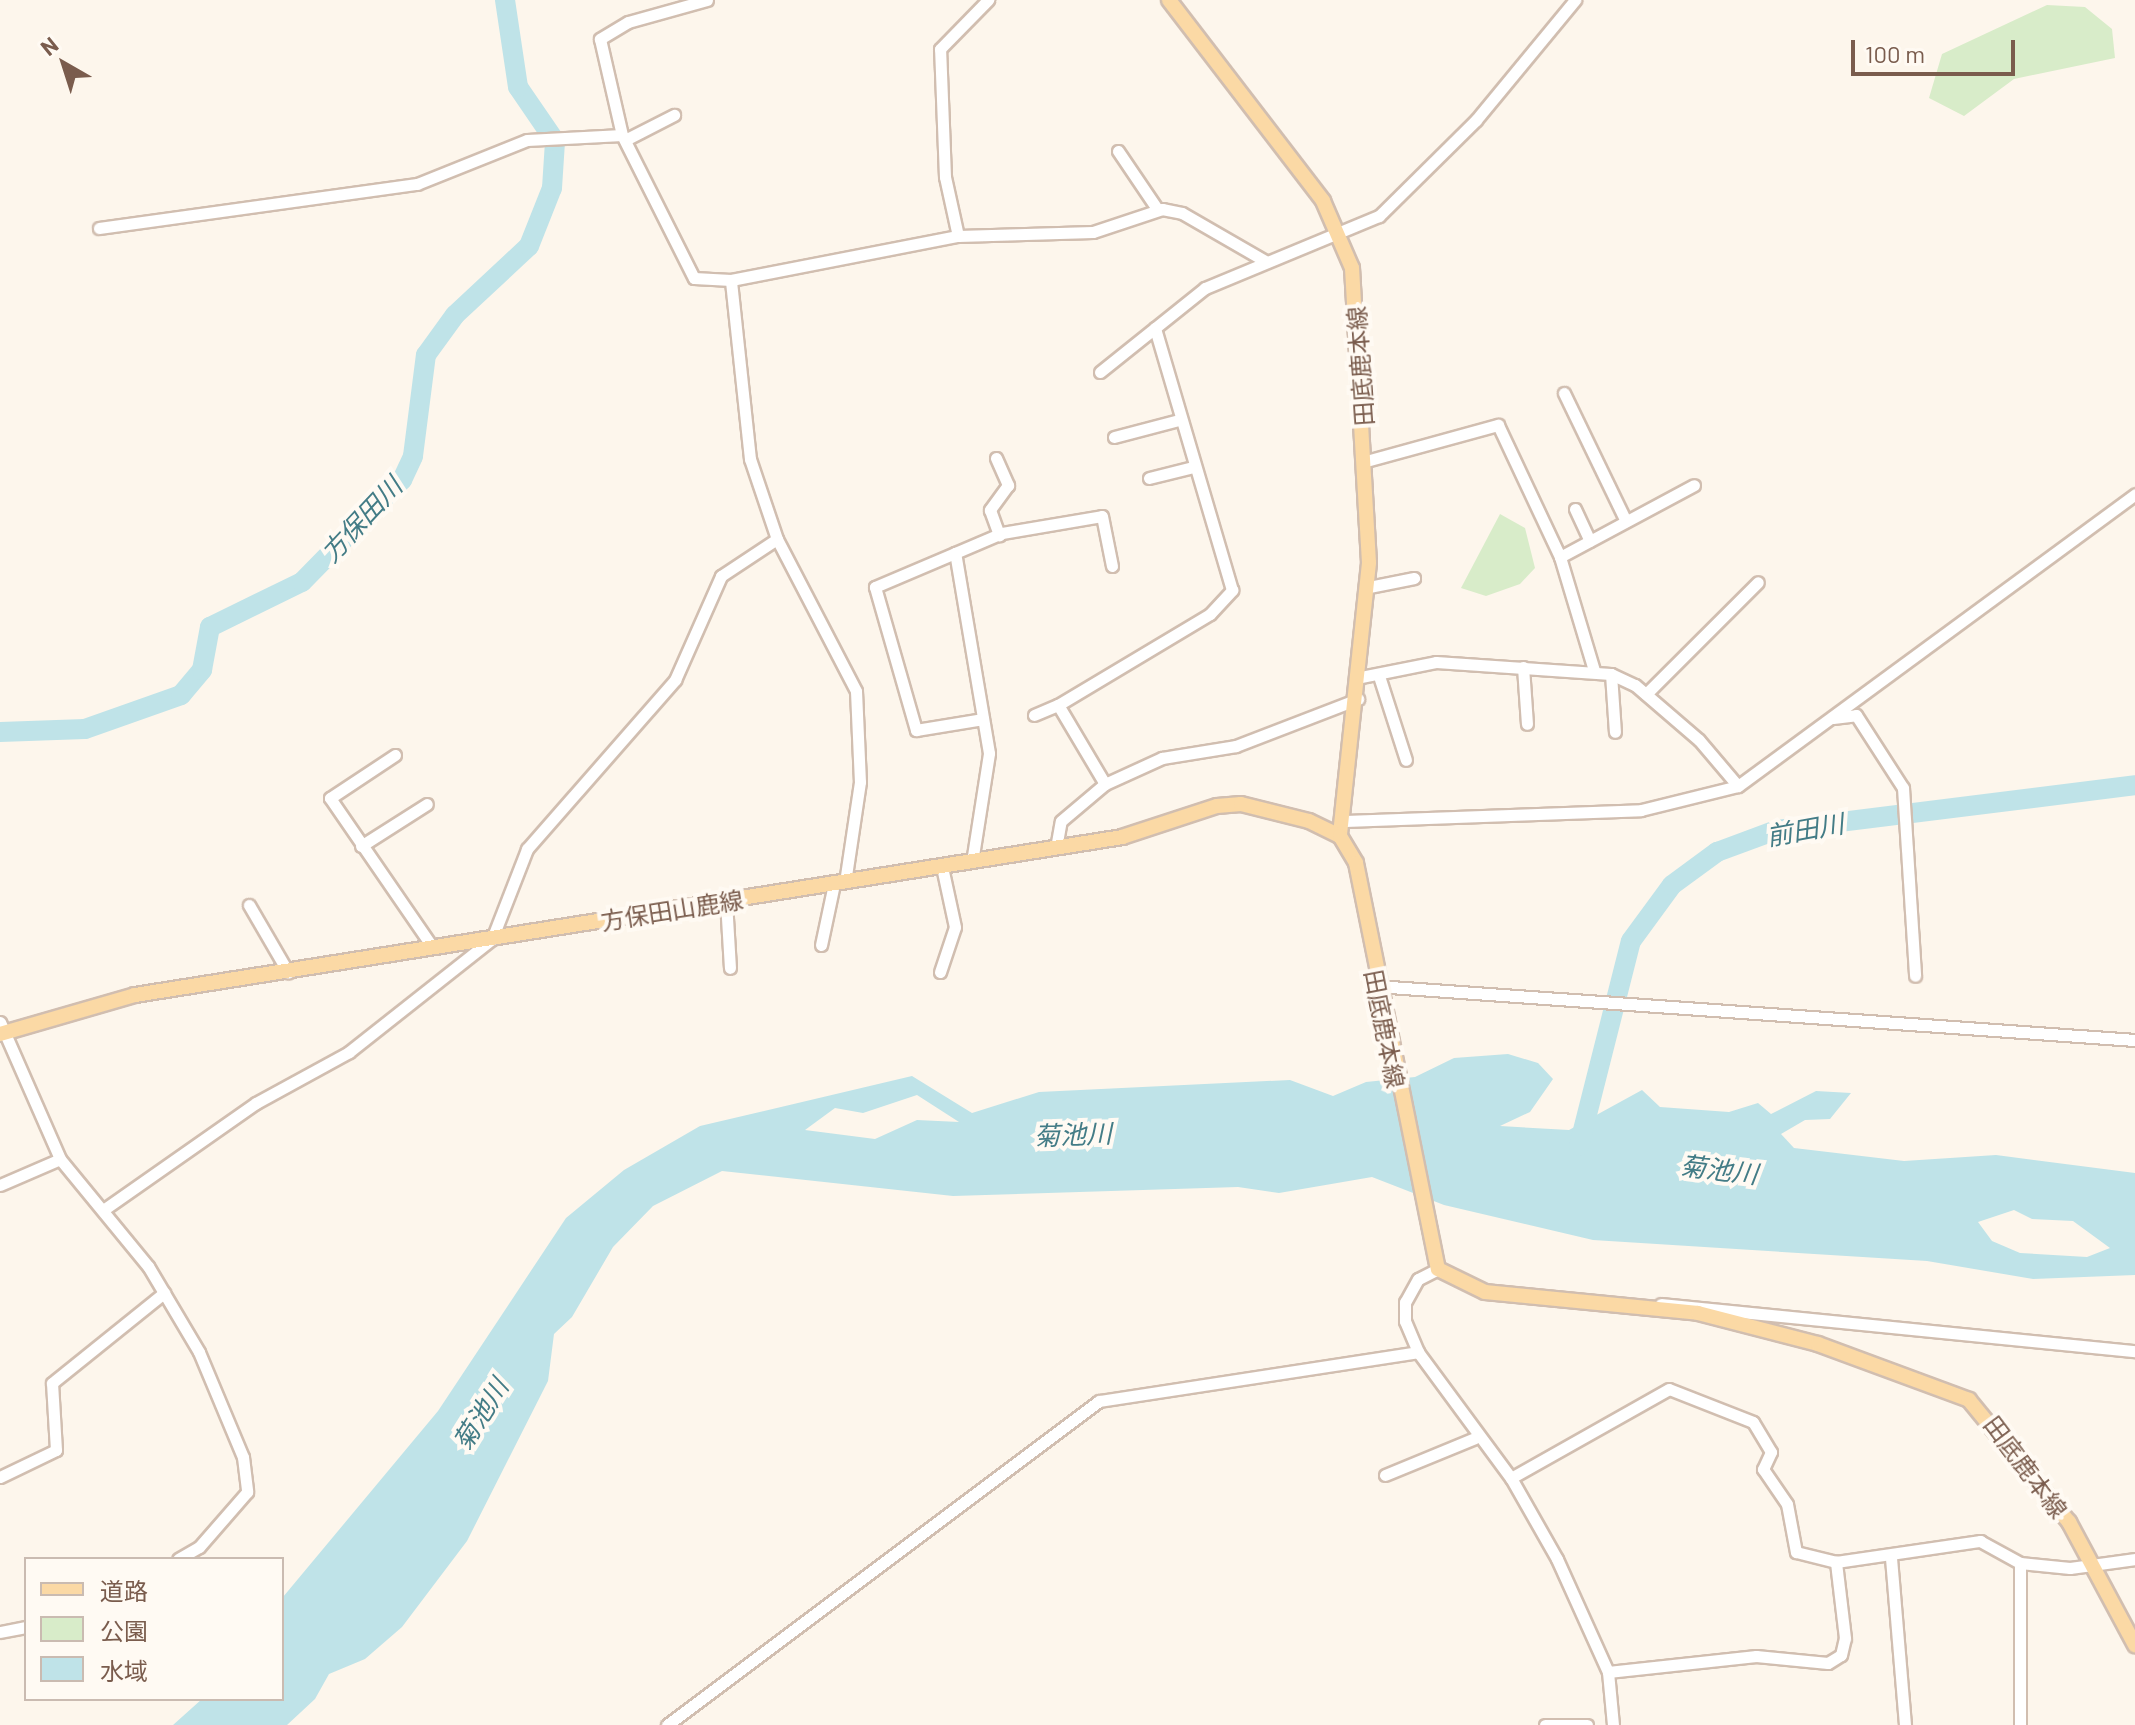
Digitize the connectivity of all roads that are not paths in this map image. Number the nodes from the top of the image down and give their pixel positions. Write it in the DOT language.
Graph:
graph roads {
  1 [pos="707,0"];
  2 [pos="988,0"];
  3 [pos="1169,0"];
  4 [pos="1575,0"];
  5 [pos="674,115"];
  6 [pos="625,137"];
  7 [pos="1118,151"];
  8 [pos="1158,210"];
  9 [pos="99,228"];
  10 [pos="1341,235"];
  11 [pos="958,236"];
  12 [pos="1265,261"];
  13 [pos="731,280"];
  14 [pos="1155,328"];
  15 [pos="1100,372"];
  16 [pos="1564,393"];
  17 [pos="1179,420"];
  18 [pos="1114,437"];
  19 [pos="996,458"];
  20 [pos="1366,461"];
  21 [pos="1193,467"];
  22 [pos="1149,478"];
  23 [pos="1694,485"];
  24 [pos="2135,494"];
  25 [pos="1575,509"];
  26 [pos="1626,521"];
  27 [pos="999,535"];
  28 [pos="777,539"];
  29 [pos="1590,541"];
  30 [pos="955,553"];
  31 [pos="1560,557"];
  32 [pos="1112,566"];
  33 [pos="1414,578"];
  34 [pos="1758,582"];
  35 [pos="1369,587"];
  36 [pos="1523,667"];
  37 [pos="1594,670"];
  38 [pos="1611,674"];
  39 [pos="1379,676"];
  40 [pos="1361,677"];
  41 [pos="1646,694"];
  42 [pos="1358,699"];
  43 [pos="1058,705"];
  44 [pos="1034,715"];
  45 [pos="1832,718"];
  46 [pos="983,719"];
  47 [pos="1527,724"];
  48 [pos="1615,732"];
  49 [pos="395,755"];
  50 [pos="1406,760"];
  51 [pos="1105,784"];
  52 [pos="1738,786"];
  53 [pos="427,804"];
  54 [pos="1345,821"];
  55 [pos="1340,836"];
  56 [pos="361,846"];
  57 [pos="1056,848"];
  58 [pos="972,862"];
  59 [pos="942,867"];
  60 [pos="840,883"];
  61 [pos="726,901"];
  62 [pos="249,905"];
  63 [pos="492,939"];
  64 [pos="821,945"];
  65 [pos="433,948"];
  66 [pos="730,968"];
  67 [pos="288,972"];
  68 [pos="940,972"];
  69 [pos="1915,976"];
  70 [pos="1376,986"];
  71 [pos="2,1030"];
  72 [pos="2135,1040"];
  73 [pos="60,1159"];
  74 [pos="0,1185"];
  75 [pos="106,1208"];
  76 [pos="1438,1269"];
  77 [pos="164,1293"];
  78 [pos="1656,1304"];
  79 [pos="2135,1351"];
  80 [pos="1418,1352"];
  81 [pos="1475,1438"];
  82 [pos="1385,1475"];
  83 [pos="0,1477"];
  84 [pos="1511,1478"];
  85 [pos="182,1557"];
  86 [pos="1891,1558"];
  87 [pos="2135,1559"];
  88 [pos="2089,1560"];
  89 [pos="1836,1562"];
  90 [pos="2020,1563"];
  91 [pos="24,1627"];
  92 [pos="0,1632"];
  93 [pos="2135,1645"];
  94 [pos="1608,1672"];
  95 [pos="667,1725"];
  96 [pos="1545,1725"];
  97 [pos="1587,1725"];
  98 [pos="1613,1725"];
  99 [pos="1905,1725"];
  100 [pos="2020,1725"];
  1 -- 6 [label="street"];
  2 -- 11 [label="street"];
  3 -- 10 [label="main road, 田底鹿本線"];
  4 -- 10 [label="street"];
  5 -- 6 [label="street"];
  6 -- 9 [label="street"];
  6 -- 13 [label="street"];
  7 -- 8 [label="street"];
  8 -- 11 [label="street"];
  8 -- 12 [label="street"];
  10 -- 12 [label="street"];
  10 -- 20 [label="main road, 田底鹿本線"];
  11 -- 13 [label="street"];
  12 -- 14 [label="street"];
  13 -- 28 [label="street"];
  14 -- 15 [label="street"];
  14 -- 17 [label="street"];
  16 -- 26 [label="street"];
  17 -- 18 [label="street"];
  17 -- 21 [label="street"];
  19 -- 27 [label="street"];
  20 -- 31 [label="street"];
  20 -- 35 [label="main road, 田底鹿本線"];
  21 -- 22 [label="street"];
  21 -- 43 [label="street"];
  23 -- 26 [label="street"];
  24 -- 45 [label="street"];
  25 -- 29 [label="street"];
  26 -- 29 [label="street"];
  27 -- 30 [label="street"];
  27 -- 32 [label="street"];
  28 -- 60 [label="street"];
  28 -- 63 [label="street"];
  29 -- 31 [label="street"];
  30 -- 46 [label="street"];
  30 -- 46 [label="street"];
  31 -- 37 [label="street"];
  33 -- 35 [label="street"];
  34 -- 41 [label="street"];
  35 -- 40 [label="main road, 田底鹿本線"];
  36 -- 37 [label="street"];
  36 -- 39 [label="street"];
  36 -- 47 [label="street"];
  37 -- 38 [label="street"];
  38 -- 41 [label="street"];
  38 -- 48 [label="street"];
  39 -- 40 [label="street"];
  39 -- 50 [label="street"];
  40 -- 42 [label="main road, 田底鹿本線"];
  41 -- 52 [label="street"];
  42 -- 51 [label="street"];
  42 -- 54 [label="main road, 田底鹿本線"];
  43 -- 44 [label="street"];
  43 -- 51 [label="street"];
  45 -- 52 [label="street"];
  45 -- 69 [label="street"];
  46 -- 58 [label="street"];
  49 -- 56 [label="street"];
  51 -- 57 [label="street"];
  52 -- 54 [label="street"];
  53 -- 56 [label="street"];
  54 -- 55 [label="main road, 田底鹿本線"];
  55 -- 57 [label="main road, 方保田山鹿線"];
  55 -- 70 [label="main road, 田底鹿本線"];
  56 -- 65 [label="street"];
  57 -- 58 [label="main road, 方保田山鹿線"];
  58 -- 59 [label="main road, 方保田山鹿線"];
  59 -- 60 [label="main road, 方保田山鹿線"];
  59 -- 68 [label="street"];
  60 -- 61 [label="main road, 方保田山鹿線"];
  60 -- 64 [label="street"];
  61 -- 63 [label="main road, 方保田山鹿線"];
  61 -- 66 [label="street"];
  62 -- 67 [label="street"];
  63 -- 65 [label="main road, 方保田山鹿線"];
  63 -- 75 [label="street"];
  65 -- 67 [label="main road, 方保田山鹿線"];
  67 -- 71 [label="main road, 方保田山鹿線"];
  70 -- 72 [label="street"];
  70 -- 76 [label="main road, 田底鹿本線"];
  71 -- 73 [label="street"];
  73 -- 74 [label="street"];
  73 -- 75 [label="street"];
  75 -- 77 [label="street"];
  76 -- 78 [label="main road, 田底鹿本線"];
  76 -- 80 [label="street"];
  77 -- 83 [label="street"];
  77 -- 85 [label="street"];
  78 -- 79 [label="street"];
  78 -- 88 [label="main road, 田底鹿本線"];
  80 -- 81 [label="street"];
  80 -- 95 [label="street"];
  81 -- 82 [label="street"];
  81 -- 84 [label="street"];
  84 -- 89 [label="street"];
  84 -- 94 [label="street"];
  86 -- 89 [label="street"];
  86 -- 90 [label="street"];
  86 -- 99 [label="street"];
  87 -- 88 [label="street"];
  88 -- 90 [label="street"];
  88 -- 93 [label="main road, 田底鹿本線"];
  89 -- 94 [label="street"];
  90 -- 100 [label="street"];
  91 -- 92 [label="street"];
  94 -- 98 [label="street"];
  96 -- 97 [label="street"];
}
